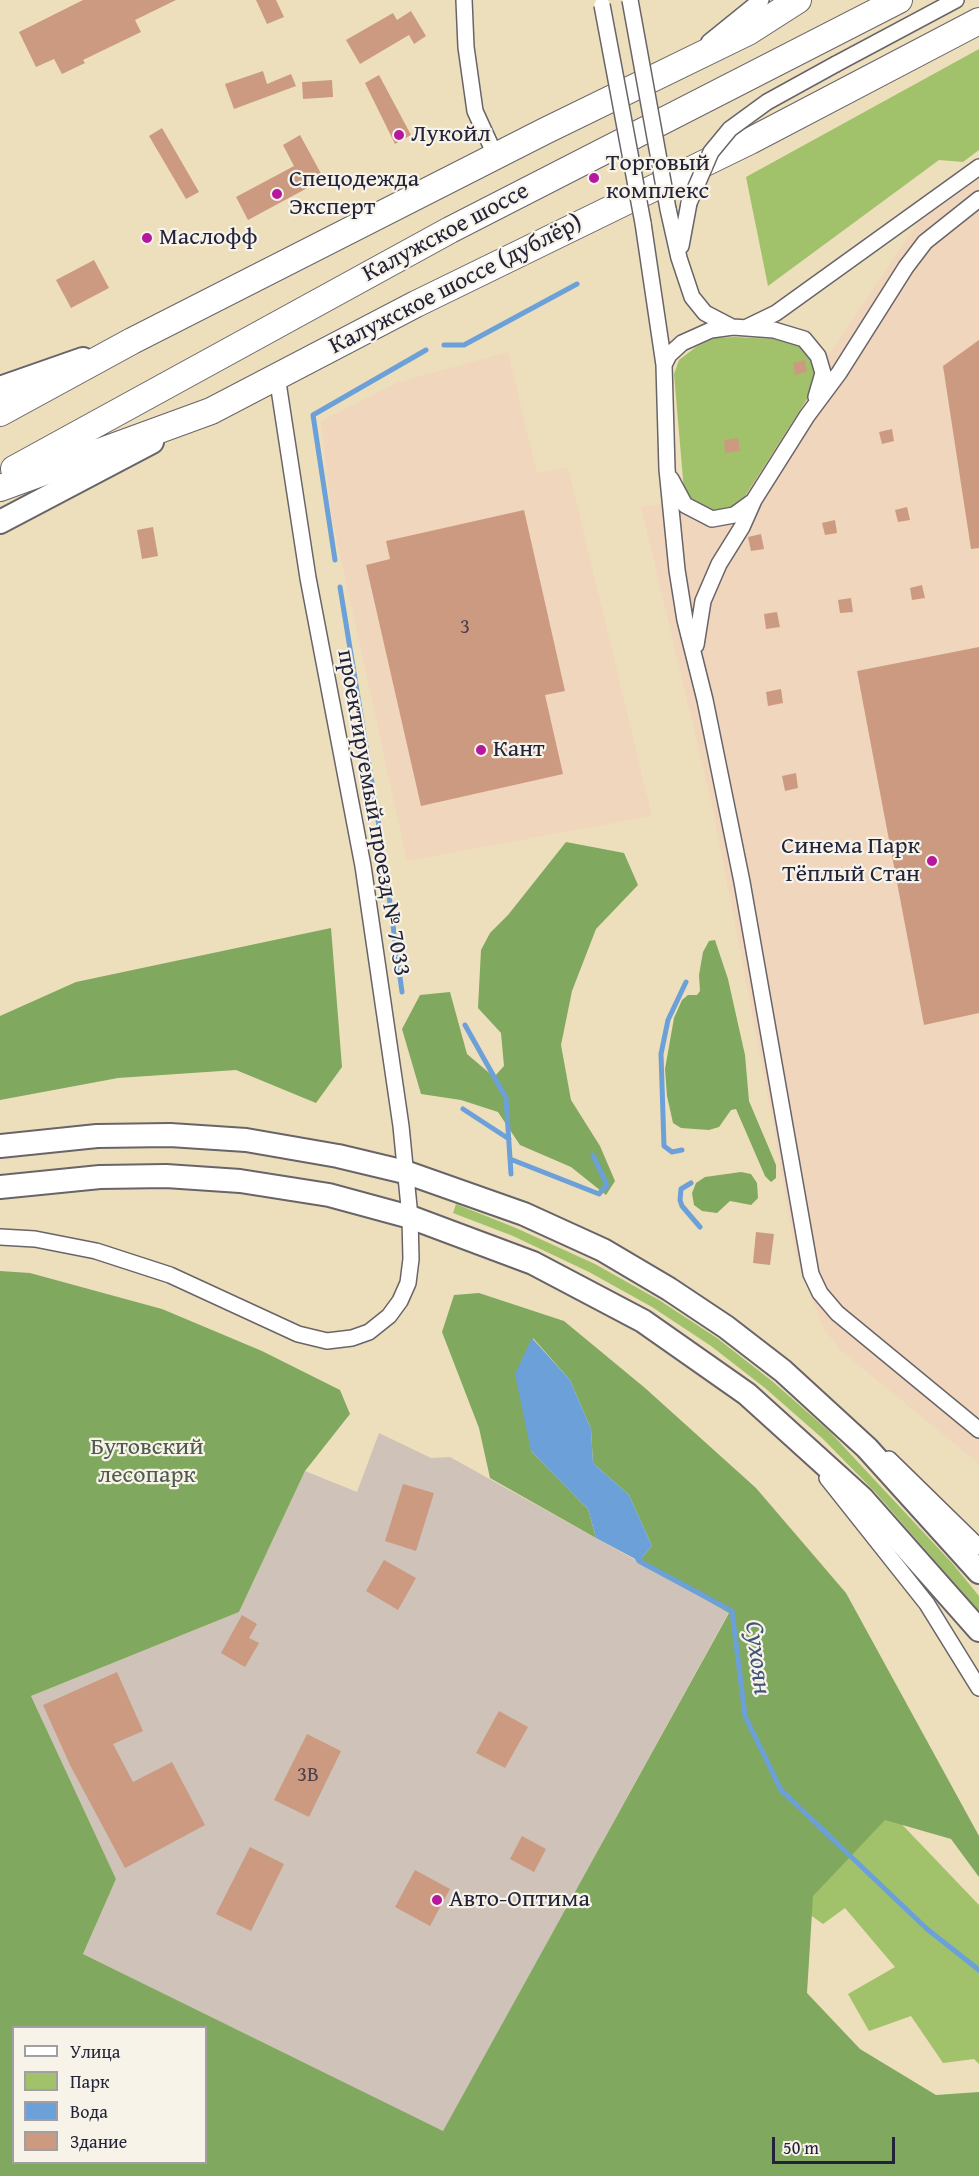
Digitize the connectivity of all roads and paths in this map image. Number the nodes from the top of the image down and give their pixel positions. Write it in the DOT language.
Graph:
graph roads {
  1 [pos="464,0"];
  2 [pos="630,0"];
  3 [pos="760,0"];
  4 [pos="798,0"];
  5 [pos="899,0"];
  6 [pos="956,0"];
  7 [pos="602,3"];
  8 [pos="979,21"];
  9 [pos="683,64"];
  10 [pos="496,157"];
  11 [pos="979,167"];
  12 [pos="979,199"];
  13 [pos="679,258"];
  14 [pos="739,327"];
  15 [pos="132,342"];
  16 [pos="664,365"];
  17 [pos="277,376"];
  18 [pos="0,388"];
  19 [pos="211,411"];
  20 [pos="0,413"];
  21 [pos="807,416"];
  22 [pos="667,469"];
  23 [pos="0,477"];
  24 [pos="0,488"];
  25 [pos="754,501"];
  26 [pos="0,522"];
  27 [pos="695,654"];
  28 [pos="0,1146"];
  29 [pos="405,1172"];
  30 [pos="0,1187"];
  31 [pos="410,1217"];
  32 [pos="0,1237"];
  33 [pos="804,1388"];
  34 [pos="785,1427"];
  35 [pos="979,1430"];
  36 [pos="979,1546"];
  37 [pos="979,1572"];
  38 [pos="979,1630"];
  39 [pos="979,1688"];
  1 -- 10 [label="street"];
  2 -- 13 [label="street, bridge"];
  3 -- 9 [label="street"];
  4 -- 9 [label="highway, Калужское шоссе"];
  5 -- 23 [label="highway, Калужское шоссе"];
  6 -- 13 [label="street, bridge"];
  7 -- 16 [label="street, bridge"];
  8 -- 17 [label="highway, Калужское шоссе (дублёр)"];
  9 -- 10 [label="highway, Калужское шоссе"];
  10 -- 15 [label="highway, Калужское шоссе"];
  11 -- 14 [label="street"];
  12 -- 21 [label="street"];
  13 -- 14 [label="street"];
  14 -- 16 [label="street"];
  14 -- 21 [label="street"];
  15 -- 18 [label="main road"];
  15 -- 20 [label="highway, Калужское шоссе"];
  16 -- 22 [label="street"];
  17 -- 19 [label="highway, Калужское шоссе (дублёр)"];
  17 -- 29 [label="street, проектируемый проезд № 7033"];
  19 -- 24 [label="highway"];
  19 -- 26 [label="main road, Калужское шоссе (дублёр)"];
  21 -- 25 [label="street"];
  22 -- 25 [label="street"];
  22 -- 27 [label="street"];
  25 -- 27 [label="street"];
  27 -- 35 [label="street"];
  28 -- 29 [label="main road"];
  29 -- 31 [label="street, проектируемый проезд № 7033"];
  29 -- 33 [label="main road"];
  30 -- 31 [label="main road"];
  31 -- 32 [label="street, проектируемый проезд № 7033"];
  31 -- 34 [label="main road"];
  33 -- 36 [label="street"];
  33 -- 37 [label="main road"];
  34 -- 38 [label="main road"];
  34 -- 39 [label="street"];
}
